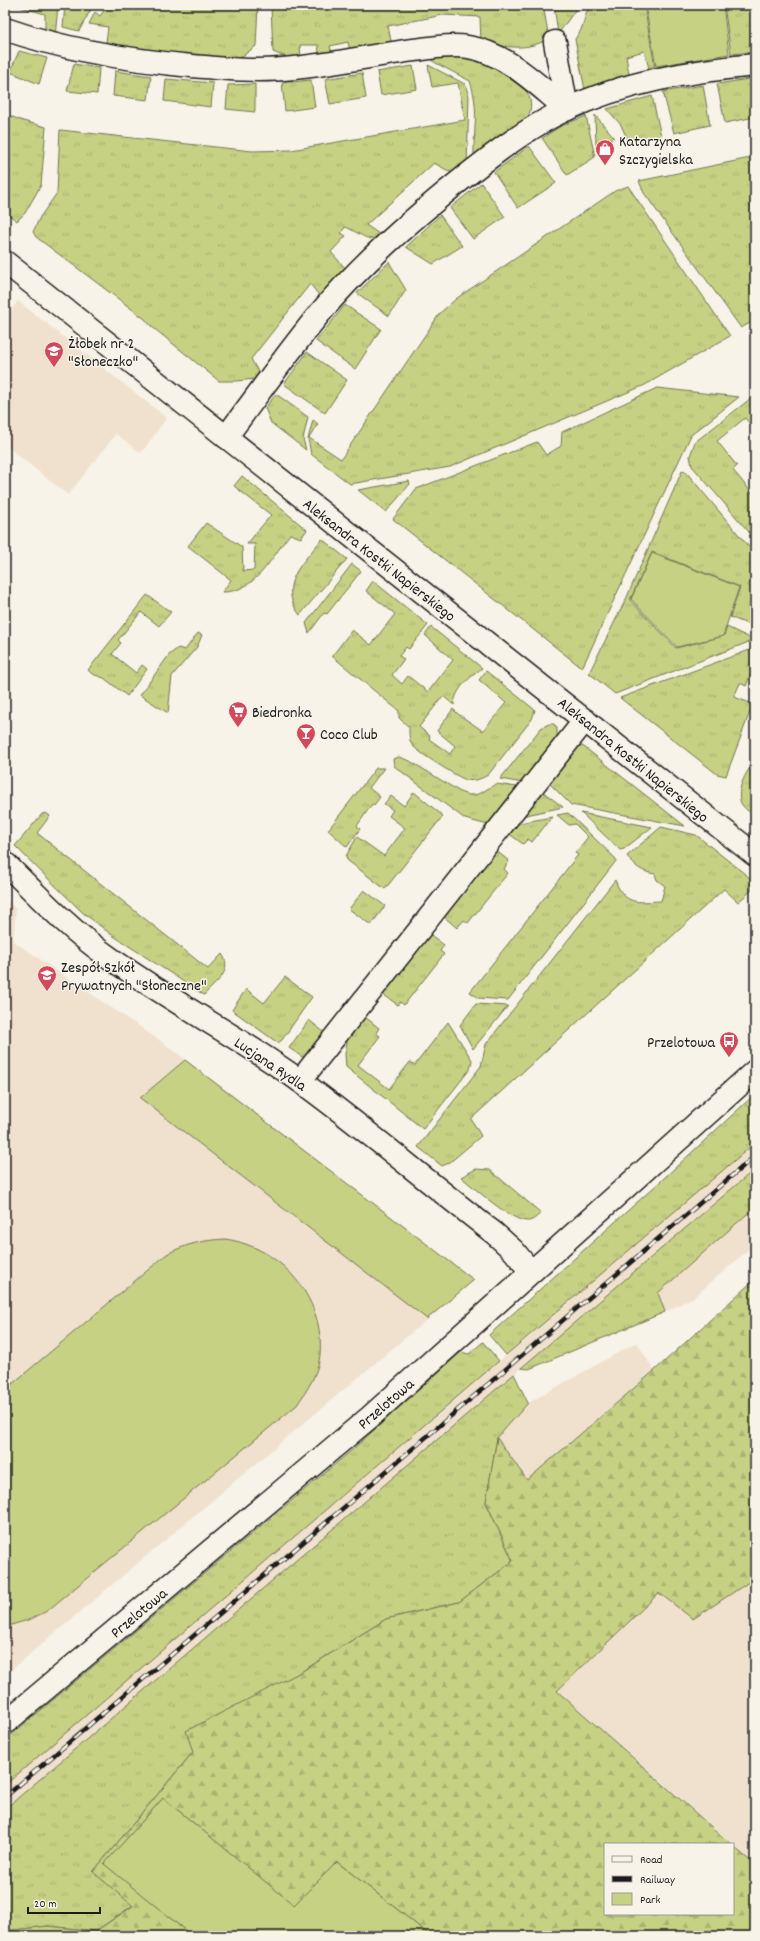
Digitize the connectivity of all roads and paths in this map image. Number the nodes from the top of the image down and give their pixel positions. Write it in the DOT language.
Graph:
graph roads {
  1 [pos="5,29"];
  2 [pos="555,42"];
  3 [pos="755,65"];
  4 [pos="567,109"];
  5 [pos="5,262"];
  6 [pos="226,437"];
  7 [pos="585,720"];
  8 [pos="755,855"];
  9 [pos="5,863"];
  10 [pos="755,1071"];
  11 [pos="300,1081"];
  12 [pos="531,1272"];
  13 [pos="5,1723"];
  1 -- 4 [label="street"];
  2 -- 4 [label="street"];
  3 -- 4 [label="street"];
  4 -- 6 [label="street"];
  5 -- 6 [label="street, Aleksandra Kostki Napierskiego"];
  6 -- 7 [label="street, Aleksandra Kostki Napierskiego"];
  7 -- 8 [label="street, Aleksandra Kostki Napierskiego"];
  7 -- 11 [label="street"];
  9 -- 11 [label="street, Lucjana Rydla"];
  10 -- 12 [label="street, Przelotowa"];
  11 -- 12 [label="street, Lucjana Rydla"];
  12 -- 13 [label="street, Przelotowa"];
}
